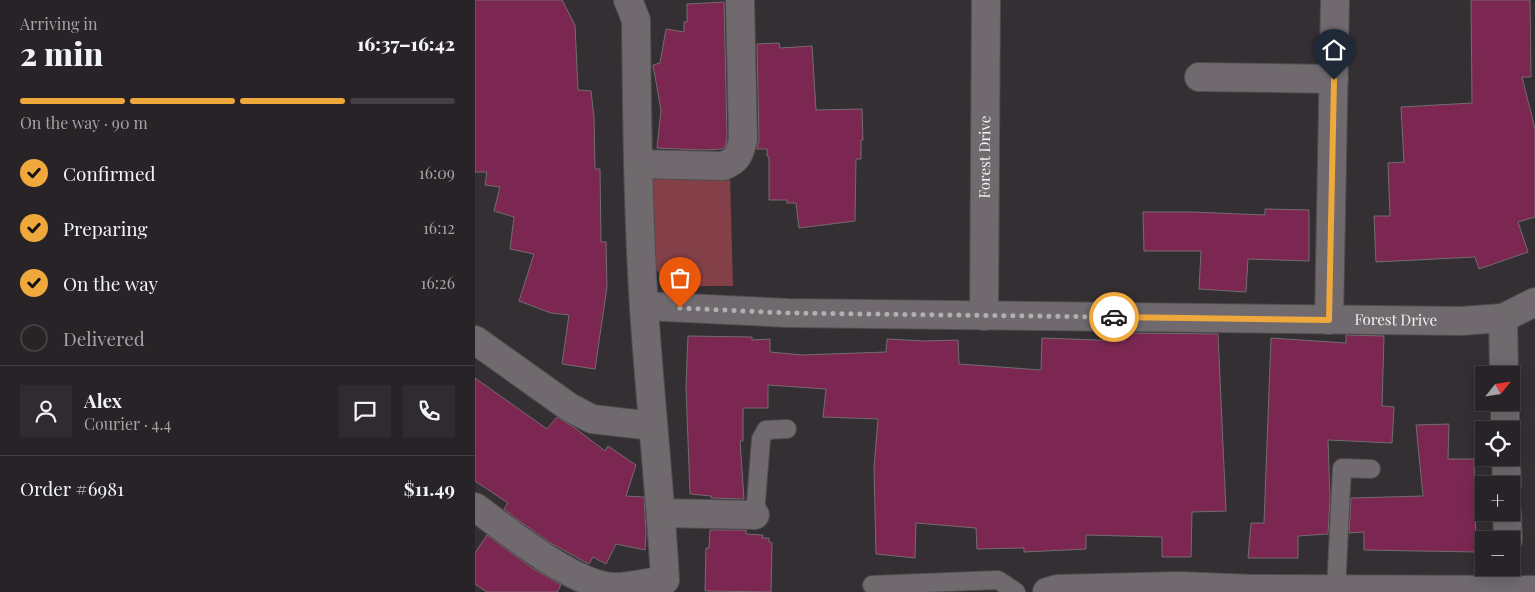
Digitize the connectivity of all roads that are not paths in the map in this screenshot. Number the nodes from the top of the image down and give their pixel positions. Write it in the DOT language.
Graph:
graph roads {
  1 [pos="628,0"];
  2 [pos="740,0"];
  3 [pos="986,0"];
  4 [pos="1335,0"];
  5 [pos="1199,77"];
  6 [pos="1334,80"];
  7 [pos="638,164"];
  8 [pos="1535,302"];
  9 [pos="644,306"];
  10 [pos="984,316"];
  11 [pos="1503,318"];
  12 [pos="1329,320"];
  13 [pos="475,340"];
  14 [pos="1504,366"];
  15 [pos="653,426"];
  16 [pos="787,428"];
  17 [pos="1371,469"];
  18 [pos="475,507"];
  19 [pos="661,513"];
  20 [pos="755,515"];
  21 [pos="872,585"];
  22 [pos="1515,585"];
  23 [pos="664,586"];
  24 [pos="1336,590"];
  25 [pos="1016,592"];
  26 [pos="1047,592"];
  1 -- 7 [label="street"];
  2 -- 7 [label="street"];
  3 -- 10 [label="street, Forest Drive"];
  4 -- 6 [label="street"];
  5 -- 6 [label="street"];
  6 -- 12 [label="street"];
  7 -- 9 [label="street"];
  8 -- 11 [label="street, Forest Drive"];
  9 -- 10 [label="street, Forest Drive"];
  9 -- 15 [label="street"];
  10 -- 12 [label="street, Forest Drive"];
  11 -- 12 [label="street, Forest Drive"];
  11 -- 14 [label="street"];
  13 -- 15 [label="street"];
  15 -- 19 [label="street"];
  16 -- 20 [label="lane"];
  17 -- 24 [label="lane"];
  18 -- 23 [label="street"];
  19 -- 20 [label="street"];
  19 -- 23 [label="street"];
  21 -- 25 [label="lane"];
  22 -- 24 [label="street"];
  24 -- 26 [label="street"];
}
